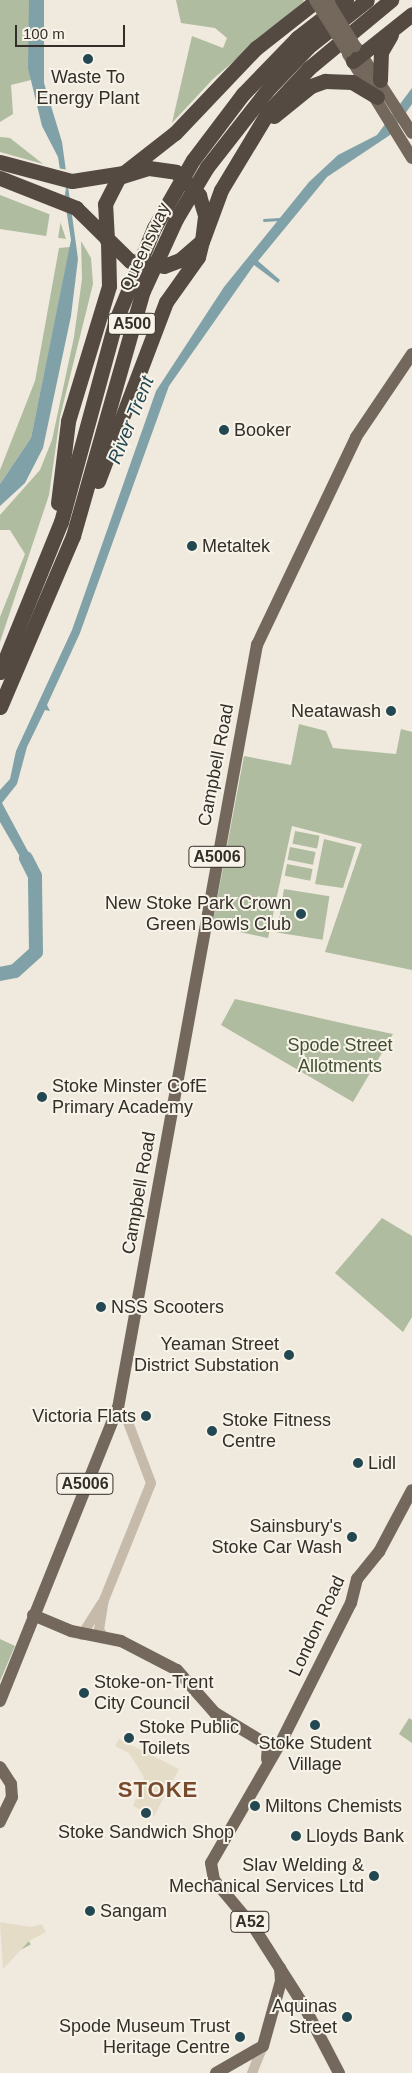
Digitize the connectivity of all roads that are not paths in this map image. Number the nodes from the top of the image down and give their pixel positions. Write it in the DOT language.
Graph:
graph roads {
  1 [pos="316,0"];
  2 [pos="327,0"];
  3 [pos="346,0"];
  4 [pos="367,0"];
  5 [pos="391,0"];
  6 [pos="412,14"];
  7 [pos="394,30"];
  8 [pos="354,53"];
  9 [pos="381,93"];
  10 [pos="409,128"];
  11 [pos="248,143"];
  12 [pos="412,158"];
  13 [pos="0,162"];
  14 [pos="125,173"];
  15 [pos="0,178"];
  16 [pos="202,240"];
  17 [pos="107,242"];
  18 [pos="412,354"];
  19 [pos="73,536"];
  20 [pos="48,559"];
  21 [pos="0,672"];
  22 [pos="0,707"];
  23 [pos="118,1408"];
  24 [pos="412,1490"];
  25 [pos="50,1573"];
  26 [pos="104,1600"];
  27 [pos="33,1614"];
  28 [pos="47,1621"];
  29 [pos="29,1631"];
  30 [pos="82,1635"];
  31 [pos="104,1637"];
  32 [pos="0,1701"];
  33 [pos="300,1701"];
  34 [pos="260,1738"];
  35 [pos="267,1759"];
  36 [pos="1,1770"];
  37 [pos="0,1822"];
  38 [pos="281,1975"];
  39 [pos="276,2006"];
  40 [pos="309,2018"];
  41 [pos="263,2046"];
  42 [pos="248,2056"];
  43 [pos="216,2073"];
  44 [pos="253,2073"];
  45 [pos="339,2073"];
  1 -- 8 [label="main road, bridge"];
  1 -- 14 [label="highway"];
  2 -- 8 [label="main road, bridge"];
  3 -- 20 [label="highway, Queensway / A500"];
  4 -- 19 [label="highway, Queensway / A500"];
  5 -- 11 [label="highway"];
  6 -- 7 [label="highway"];
  7 -- 8 [label="highway"];
  7 -- 9 [label="highway"];
  8 -- 9 [label="main road"];
  9 -- 10 [label="main road"];
  9 -- 11 [label="highway"];
  9 -- 12 [label="main road"];
  11 -- 16 [label="highway"];
  13 -- 14 [label="highway"];
  14 -- 16 [label="highway, bridge"];
  14 -- 17 [label="highway"];
  15 -- 17 [label="highway"];
  16 -- 17 [label="highway, bridge"];
  16 -- 19 [label="highway"];
  17 -- 20 [label="highway"];
  18 -- 23 [label="main road, Campbell Road / A5006"];
  19 -- 22 [label="highway, Queensway / A500"];
  20 -- 21 [label="highway, Queensway / A500"];
  23 -- 25 [label="main road, A5006"];
  23 -- 26 [label="street"];
  24 -- 33 [label="main road, London Road"];
  25 -- 27 [label="main road, A5006"];
  25 -- 28 [label="main road, A5006"];
  26 -- 30 [label="street"];
  26 -- 31 [label="street"];
  27 -- 28 [label="main road"];
  27 -- 29 [label="main road"];
  28 -- 29 [label="main road"];
  28 -- 30 [label="main road"];
  29 -- 32 [label="main road"];
  30 -- 31 [label="main road"];
  31 -- 34 [label="main road"];
  33 -- 34 [label="main road, London Road"];
  33 -- 35 [label="main road, London Road"];
  34 -- 35 [label="main road"];
  35 -- 38 [label="main road, London Road / A52"];
  36 -- 37 [label="main road"];
  38 -- 39 [label="main road"];
  38 -- 40 [label="main road, A52"];
  39 -- 40 [label="main road, A52"];
  39 -- 41 [label="main road"];
  40 -- 45 [label="main road, A52"];
  41 -- 42 [label="main road"];
  41 -- 44 [label="street"];
  42 -- 43 [label="main road"];
  42 -- 44 [label="street"];
}
